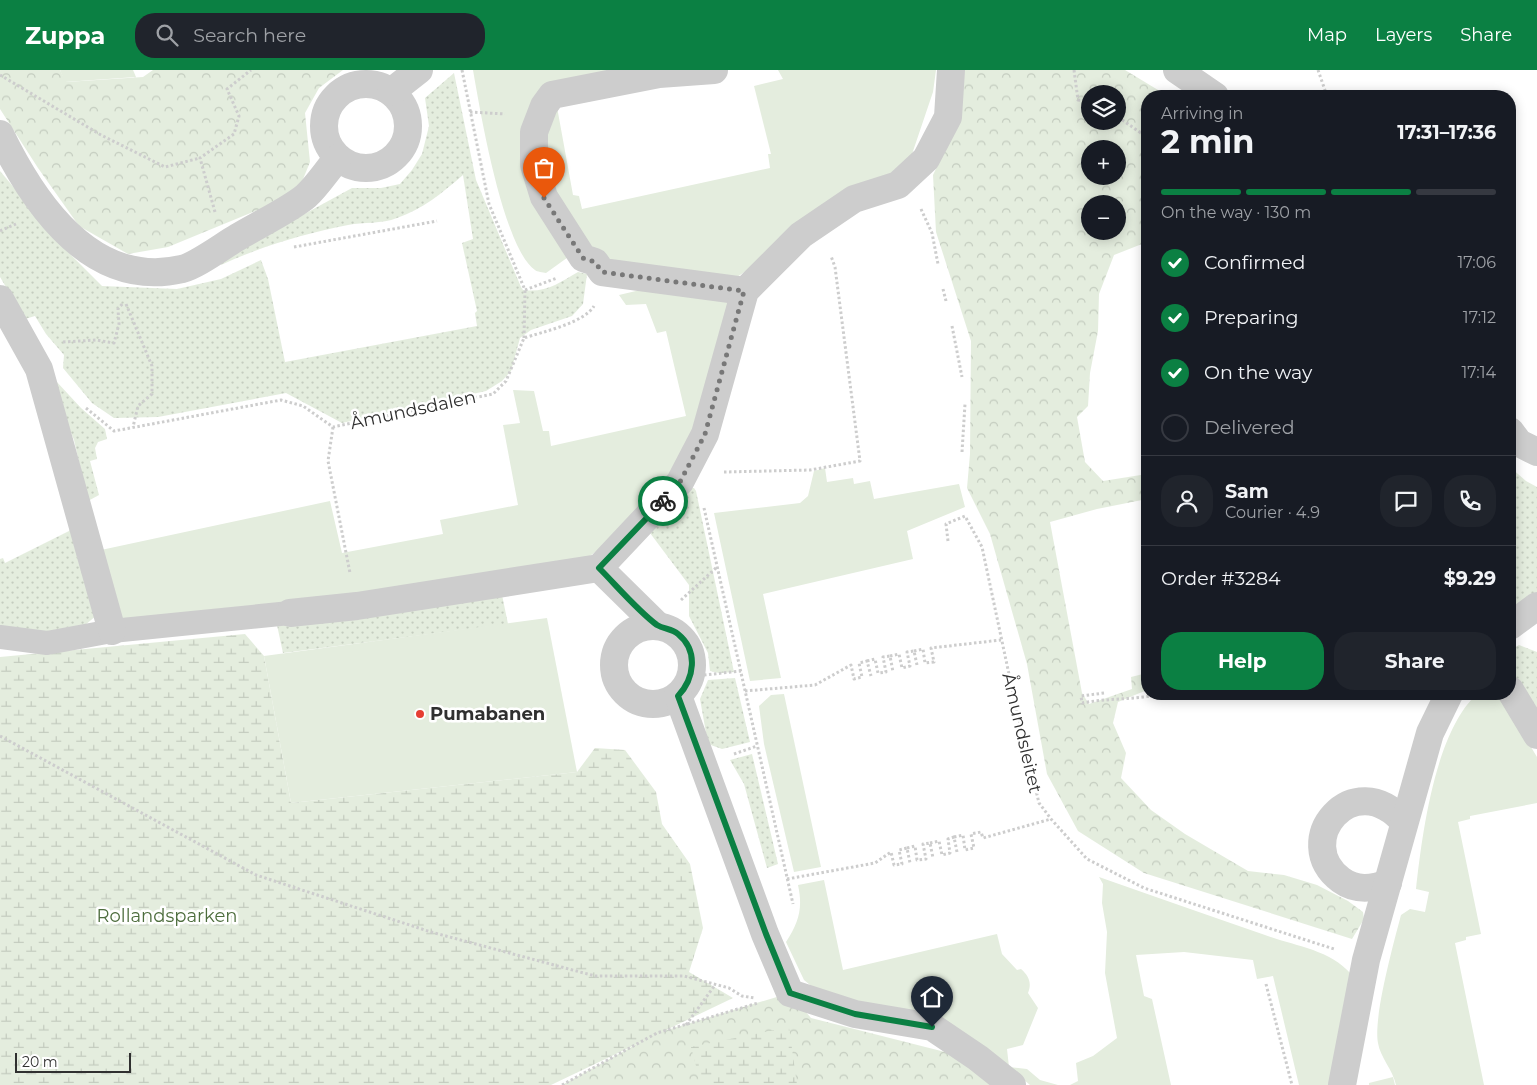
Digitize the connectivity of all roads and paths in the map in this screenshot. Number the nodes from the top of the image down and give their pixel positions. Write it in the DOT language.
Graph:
graph roads {
  1 [pos="251,70"];
  2 [pos="419,70"];
  3 [pos="462,70"];
  4 [pos="714,70"];
  5 [pos="951,70"];
  6 [pos="1074,70"];
  7 [pos="1177,70"];
  8 [pos="1318,70"];
  9 [pos="0,76"];
  10 [pos="1206,90"];
  11 [pos="1324,90"];
  12 [pos="392,92"];
  13 [pos="1081,100"];
  14 [pos="1126,123"];
  15 [pos="1141,133"];
  16 [pos="0,134"];
  17 [pos="200,158"];
  18 [pos="338,158"];
  19 [pos="907,176"];
  20 [pos="437,221"];
  21 [pos="808,230"];
  22 [pos="220,248"];
  23 [pos="290,248"];
  24 [pos="938,264"];
  25 [pos="593,265"];
  26 [pos="943,289"];
  27 [pos="525,290"];
  28 [pos="744,291"];
  29 [pos="0,299"];
  30 [pos="946,301"];
  31 [pos="952,326"];
  32 [pos="524,338"];
  33 [pos="28,348"];
  34 [pos="962,376"];
  35 [pos="965,404"];
  36 [pos="84,407"];
  37 [pos="333,426"];
  38 [pos="133,427"];
  39 [pos="1516,439"];
  40 [pos="962,452"];
  41 [pos="1537,452"];
  42 [pos="694,465"];
  43 [pos="948,541"];
  44 [pos="717,566"];
  45 [pos="599,568"];
  46 [pos="357,606"];
  47 [pos="1537,606"];
  48 [pos="290,614"];
  49 [pos="1516,622"];
  50 [pos="658,626"];
  51 [pos="112,631"];
  52 [pos="0,637"];
  53 [pos="1001,640"];
  54 [pos="914,650"];
  55 [pos="890,656"];
  56 [pos="867,661"];
  57 [pos="917,665"];
  58 [pos="741,671"];
  59 [pos="894,672"];
  60 [pos="870,676"];
  61 [pos="684,686"];
  62 [pos="745,690"];
  63 [pos="1104,693"];
  64 [pos="1141,696"];
  65 [pos="1445,700"];
  66 [pos="1516,700"];
  67 [pos="1537,735"];
  68 [pos="0,736"];
  69 [pos="1052,820"];
  70 [pos="1404,822"];
  71 [pos="954,837"];
  72 [pos="930,843"];
  73 [pos="907,848"];
  74 [pos="957,852"];
  75 [pos="933,858"];
  76 [pos="910,863"];
  77 [pos="787,879"];
  78 [pos="1388,883"];
  79 [pos="766,934"];
  80 [pos="1366,960"];
  81 [pos="1266,984"];
  82 [pos="715,985"];
  83 [pos="790,993"];
  84 [pos="685,1025"];
  85 [pos="562,1085"];
  86 [pos="1012,1085"];
  87 [pos="1292,1085"];
  88 [pos="1342,1085"];
  1 -- 17 [label="path"];
  2 -- 12 [label="street"];
  3 -- 27 [label="path"];
  4 -- 25 [label="street"];
  5 -- 19 [label="street"];
  6 -- 13 [label="path"];
  7 -- 10 [label="street"];
  8 -- 11 [label="path"];
  9 -- 17 [label="path"];
  12 -- 18 [label="street"];
  12 -- 18 [label="street"];
  14 -- 15 [label="path"];
  16 -- 22 [label="street"];
  17 -- 22 [label="path"];
  18 -- 22 [label="street"];
  19 -- 21 [label="street"];
  19 -- 24 [label="path"];
  20 -- 23 [label="path"];
  21 -- 28 [label="street"];
  21 -- 42 [label="path"];
  25 -- 27 [label="path"];
  25 -- 28 [label="street"];
  25 -- 32 [label="path"];
  26 -- 30 [label="path"];
  27 -- 32 [label="path"];
  28 -- 42 [label="street"];
  29 -- 33 [label="street"];
  31 -- 34 [label="path"];
  32 -- 37 [label="path, Åmundsdalen"];
  33 -- 38 [label="path"];
  33 -- 51 [label="street"];
  35 -- 40 [label="path"];
  36 -- 38 [label="path, Åmundsdalen"];
  37 -- 38 [label="path, Åmundsdalen"];
  37 -- 46 [label="path"];
  39 -- 41 [label="street"];
  42 -- 44 [label="path"];
  42 -- 45 [label="street"];
  43 -- 53 [label="path, Åmundsleitet"];
  44 -- 50 [label="path"];
  44 -- 58 [label="path"];
  45 -- 46 [label="street"];
  45 -- 50 [label="street"];
  46 -- 48 [label="street"];
  47 -- 49 [label="street"];
  48 -- 51 [label="lane"];
  50 -- 61 [label="street"];
  50 -- 61 [label="street"];
  51 -- 52 [label="lane"];
  53 -- 54 [label="path"];
  53 -- 69 [label="path, Åmundsleitet"];
  54 -- 55 [label="path"];
  54 -- 57 [label="path"];
  55 -- 56 [label="path"];
  55 -- 59 [label="path"];
  56 -- 60 [label="path"];
  56 -- 62 [label="path"];
  58 -- 61 [label="path"];
  58 -- 62 [label="path"];
  61 -- 79 [label="street"];
  62 -- 77 [label="path"];
  63 -- 64 [label="path"];
  65 -- 70 [label="street"];
  66 -- 67 [label="street"];
  68 -- 82 [label="path"];
  69 -- 71 [label="path"];
  69 -- 80 [label="path, Åmundsleitet"];
  70 -- 78 [label="street"];
  70 -- 78 [label="street"];
  71 -- 72 [label="path"];
  71 -- 74 [label="path"];
  72 -- 73 [label="path"];
  72 -- 75 [label="path"];
  73 -- 76 [label="path"];
  73 -- 77 [label="path"];
  77 -- 79 [label="path"];
  78 -- 80 [label="street"];
  79 -- 83 [label="street"];
  80 -- 88 [label="street"];
  81 -- 87 [label="path"];
  82 -- 83 [label="path"];
  82 -- 84 [label="path"];
  83 -- 84 [label="path"];
  83 -- 86 [label="street"];
  84 -- 85 [label="path"];
}
